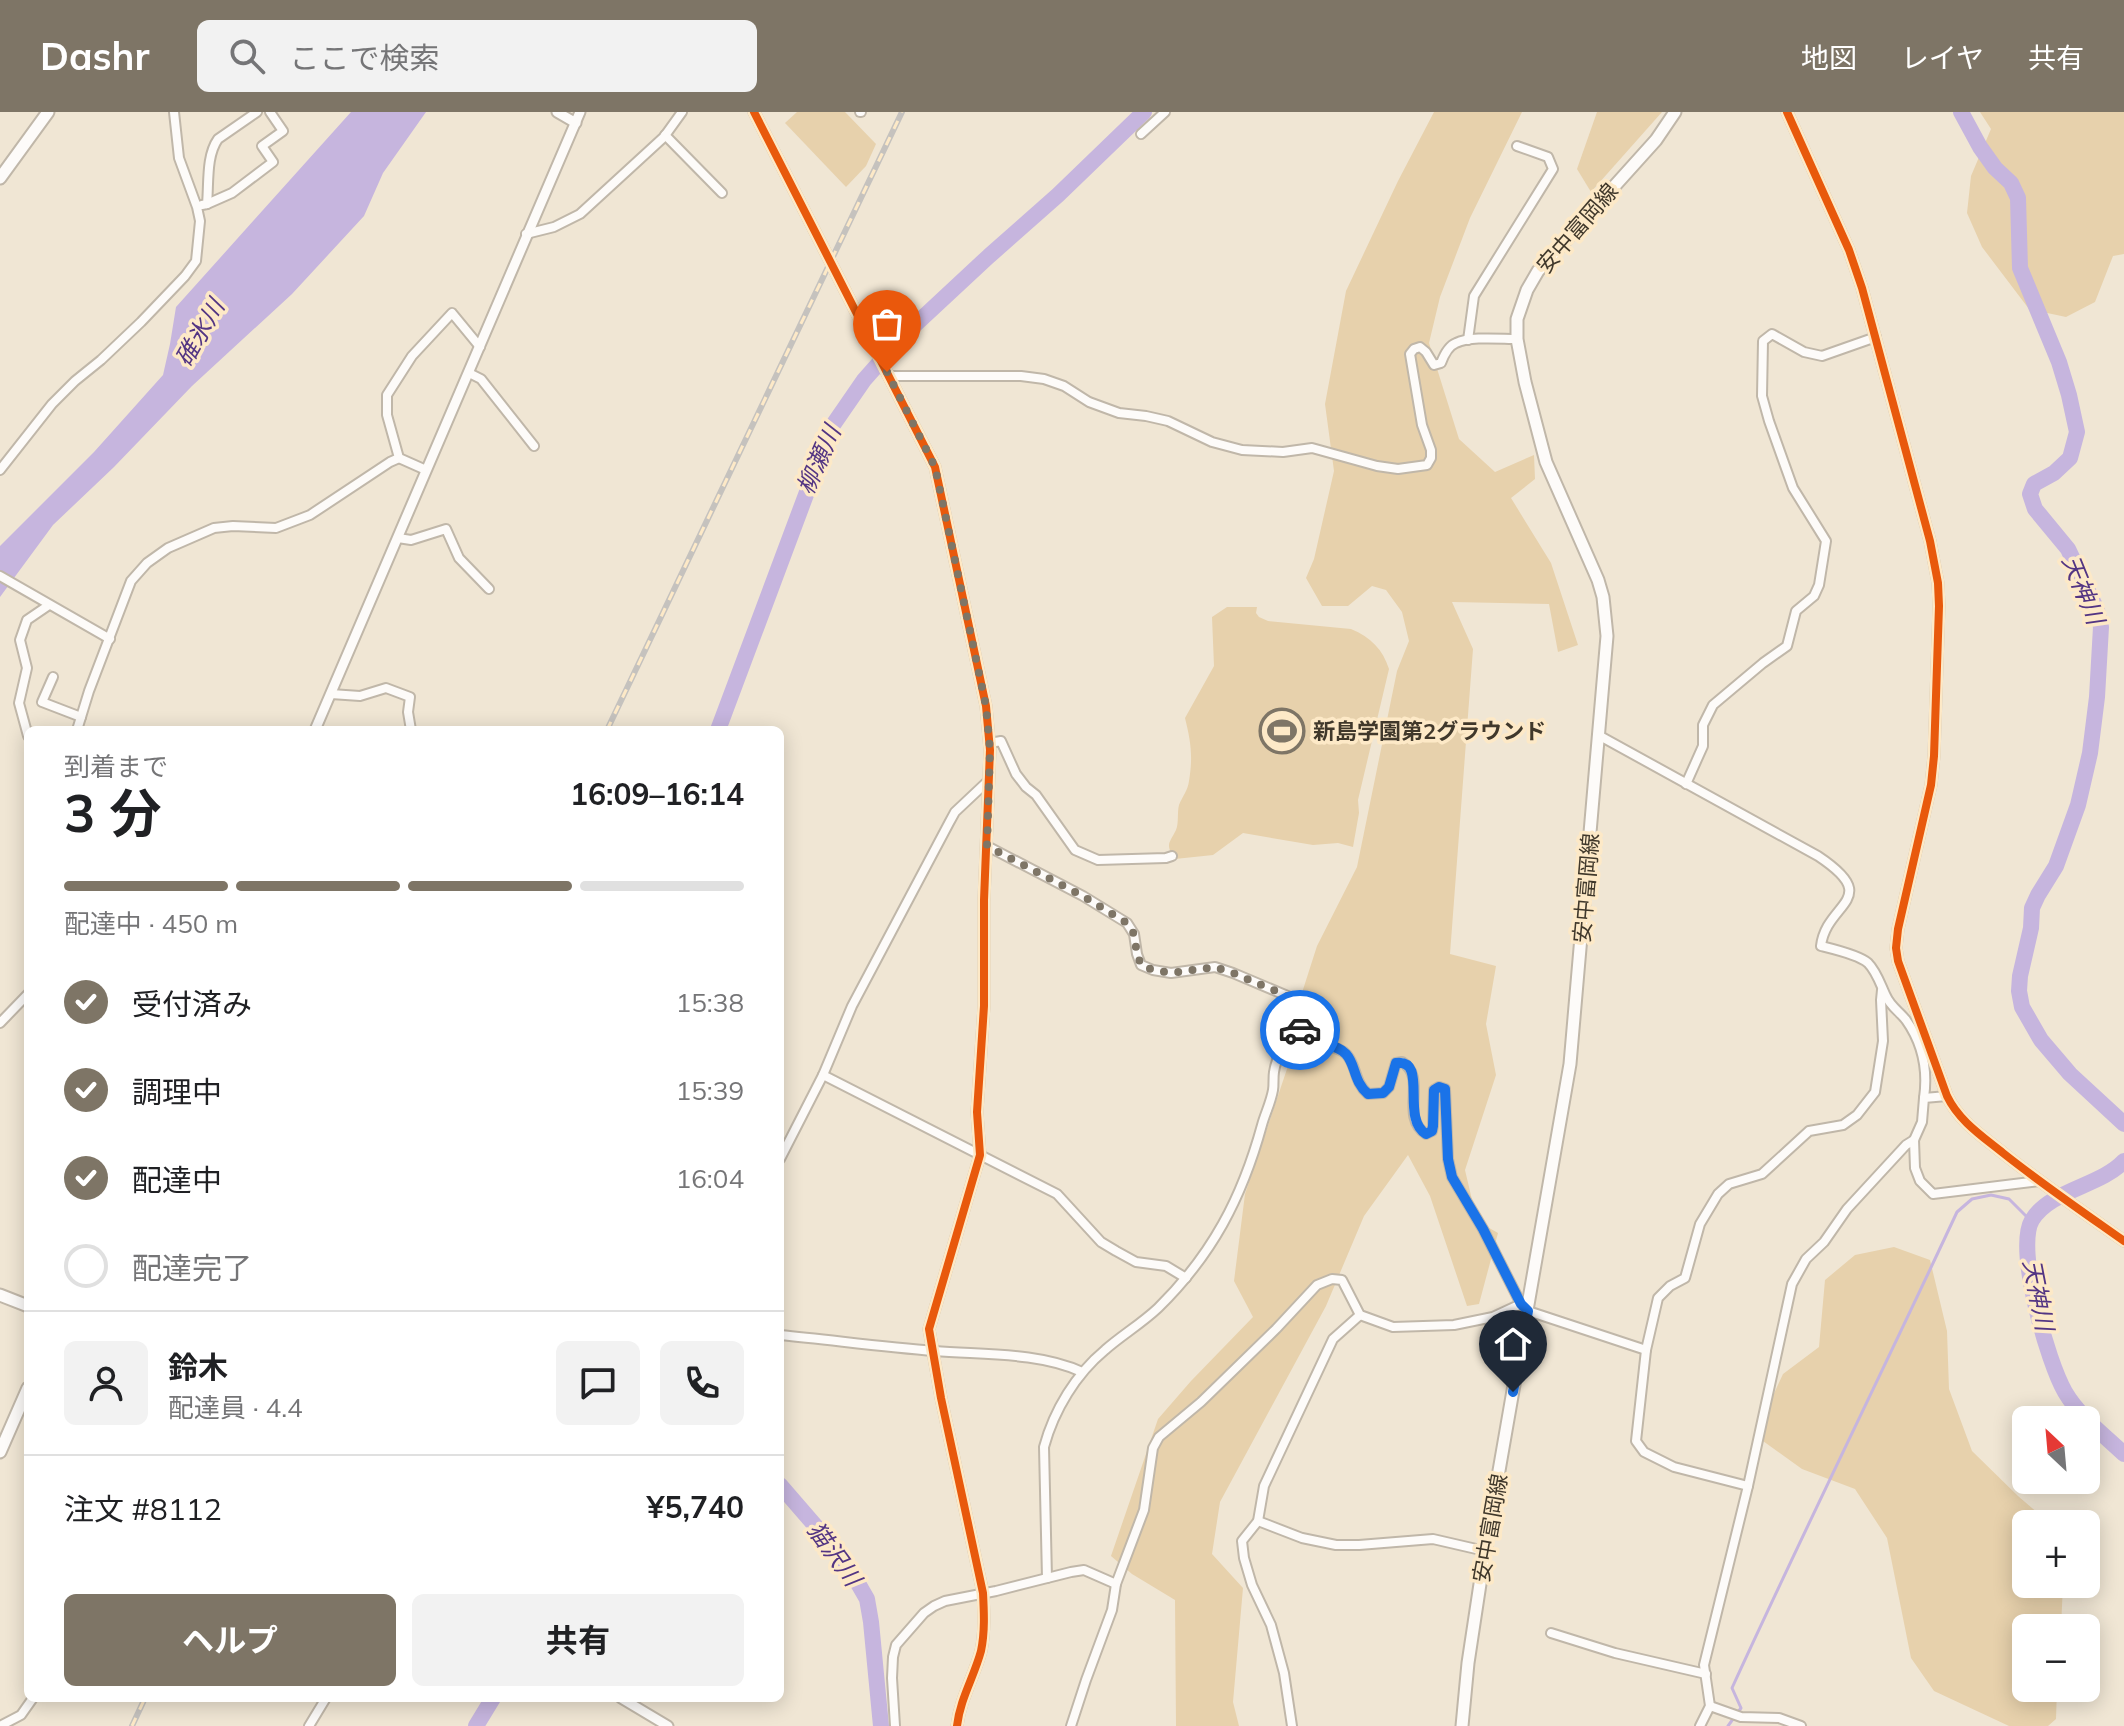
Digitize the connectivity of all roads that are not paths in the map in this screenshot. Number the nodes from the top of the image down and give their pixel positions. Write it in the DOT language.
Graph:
graph roads {
  1 [pos="48,112"];
  2 [pos="174,112"];
  3 [pos="257,112"];
  4 [pos="270,112"];
  5 [pos="557,112"];
  6 [pos="580,112"];
  7 [pos="682,112"];
  8 [pos="754,112"];
  9 [pos="1165,112"];
  10 [pos="1675,112"];
  11 [pos="1787,112"];
  12 [pos="576,123"];
  13 [pos="1141,134"];
  14 [pos="665,135"];
  15 [pos="1517,146"];
  16 [pos="1,176"];
  17 [pos="722,193"];
  18 [pos="202,205"];
  19 [pos="526,234"];
  20 [pos="1876,337"];
  21 [pos="1517,339"];
  22 [pos="1468,340"];
  23 [pos="480,347"];
  24 [pos="469,373"];
  25 [pos="889,374"];
  26 [pos="534,446"];
  27 [pos="399,458"];
  28 [pos="0,470"];
  29 [pos="426,470"];
  30 [pos="398,538"];
  31 [pos="0,576"];
  32 [pos="489,589"];
  33 [pos="46,603"];
  34 [pos="110,639"];
  35 [pos="53,677"];
  36 [pos="331,694"];
  37 [pos="81,717"];
  38 [pos="25,726"];
  39 [pos="78,726"];
  40 [pos="317,726"];
  41 [pos="410,726"];
  42 [pos="1600,736"];
  43 [pos="990,743"];
  44 [pos="989,780"];
  45 [pos="1686,784"];
  46 [pos="987,846"];
  47 [pos="1172,856"];
  48 [pos="1883,987"];
  49 [pos="24,998"];
  50 [pos="1294,1022"];
  51 [pos="0,1023"];
  52 [pos="823,1075"];
  53 [pos="1947,1096"];
  54 [pos="1924,1098"];
  55 [pos="1914,1140"];
  56 [pos="784,1151"];
  57 [pos="980,1155"];
  58 [pos="2039,1181"];
  59 [pos="2124,1241"];
  60 [pos="1186,1278"];
  61 [pos="0,1295"];
  62 [pos="24,1304"];
  63 [pos="1524,1307"];
  64 [pos="1360,1315"];
  65 [pos="784,1335"];
  66 [pos="1646,1350"];
  67 [pos="932,1351"];
  68 [pos="1082,1372"];
  69 [pos="24,1397"];
  70 [pos="0,1452"];
  71 [pos="1748,1486"];
  72 [pos="1258,1521"];
  73 [pos="1485,1551"];
  74 [pos="1047,1578"];
  75 [pos="1116,1584"];
  76 [pos="983,1593"];
  77 [pos="1551,1633"];
  78 [pos="1706,1674"];
  79 [pos="30,1702"];
  80 [pos="324,1702"];
  81 [pos="628,1702"];
  82 [pos="1710,1706"];
  83 [pos="0,1726"];
  84 [pos="309,1726"];
  85 [pos="668,1726"];
  86 [pos="895,1726"];
  87 [pos="957,1726"];
  88 [pos="1071,1726"];
  89 [pos="1292,1726"];
  90 [pos="1462,1726"];
  91 [pos="1700,1726"];
  92 [pos="1800,1726"];
  1 -- 16 [label="main road"];
  2 -- 18 [label="street"];
  3 -- 18 [label="street"];
  4 -- 18 [label="street"];
  5 -- 12 [label="street"];
  6 -- 12 [label="street"];
  7 -- 14 [label="street"];
  8 -- 25 [label="street"];
  9 -- 13 [label="street"];
  10 -- 21 [label="main road, 安中富岡線"];
  11 -- 20 [label="street"];
  12 -- 19 [label="street"];
  14 -- 17 [label="street"];
  14 -- 19 [label="street"];
  15 -- 22 [label="street"];
  18 -- 28 [label="street"];
  19 -- 23 [label="street"];
  20 -- 45 [label="street"];
  20 -- 53 [label="street"];
  21 -- 22 [label="street"];
  21 -- 42 [label="main road, 安中富岡線"];
  22 -- 25 [label="street"];
  23 -- 24 [label="street"];
  23 -- 27 [label="street"];
  24 -- 26 [label="street"];
  24 -- 29 [label="street"];
  25 -- 43 [label="street"];
  27 -- 29 [label="street"];
  27 -- 34 [label="street"];
  29 -- 30 [label="street"];
  30 -- 32 [label="street"];
  30 -- 36 [label="street"];
  31 -- 33 [label="street"];
  33 -- 34 [label="street"];
  33 -- 38 [label="street"];
  34 -- 37 [label="street"];
  35 -- 37 [label="street"];
  36 -- 40 [label="street"];
  36 -- 41 [label="street"];
  37 -- 39 [label="street"];
  42 -- 45 [label="street"];
  42 -- 63 [label="main road, 安中富岡線"];
  43 -- 44 [label="street"];
  43 -- 47 [label="street"];
  44 -- 46 [label="street"];
  44 -- 52 [label="street"];
  45 -- 48 [label="street"];
  46 -- 50 [label="street"];
  46 -- 57 [label="street"];
  48 -- 54 [label="street"];
  48 -- 66 [label="street"];
  49 -- 51 [label="street"];
  50 -- 60 [label="street"];
  50 -- 63 [label="street"];
  52 -- 56 [label="street"];
  52 -- 57 [label="street"];
  53 -- 54 [label="street"];
  53 -- 58 [label="street"];
  54 -- 55 [label="street"];
  55 -- 58 [label="street"];
  55 -- 71 [label="street"];
  57 -- 60 [label="street"];
  57 -- 67 [label="street"];
  58 -- 59 [label="street"];
  60 -- 68 [label="street"];
  61 -- 62 [label="main road"];
  63 -- 64 [label="street"];
  63 -- 66 [label="street"];
  63 -- 73 [label="main road, 安中富岡線"];
  64 -- 72 [label="street"];
  64 -- 75 [label="street"];
  65 -- 67 [label="street"];
  66 -- 71 [label="street"];
  67 -- 68 [label="street"];
  67 -- 76 [label="street"];
  68 -- 74 [label="street"];
  69 -- 70 [label="main road"];
  71 -- 78 [label="street"];
  72 -- 73 [label="street"];
  72 -- 89 [label="street"];
  73 -- 90 [label="main road, 安中富岡線"];
  74 -- 75 [label="street"];
  74 -- 76 [label="street"];
  75 -- 88 [label="street"];
  76 -- 86 [label="street"];
  76 -- 87 [label="street"];
  77 -- 78 [label="street"];
  78 -- 82 [label="street"];
  79 -- 83 [label="street"];
  80 -- 84 [label="street"];
  81 -- 85 [label="street"];
  82 -- 91 [label="street"];
  82 -- 92 [label="street"];
}
